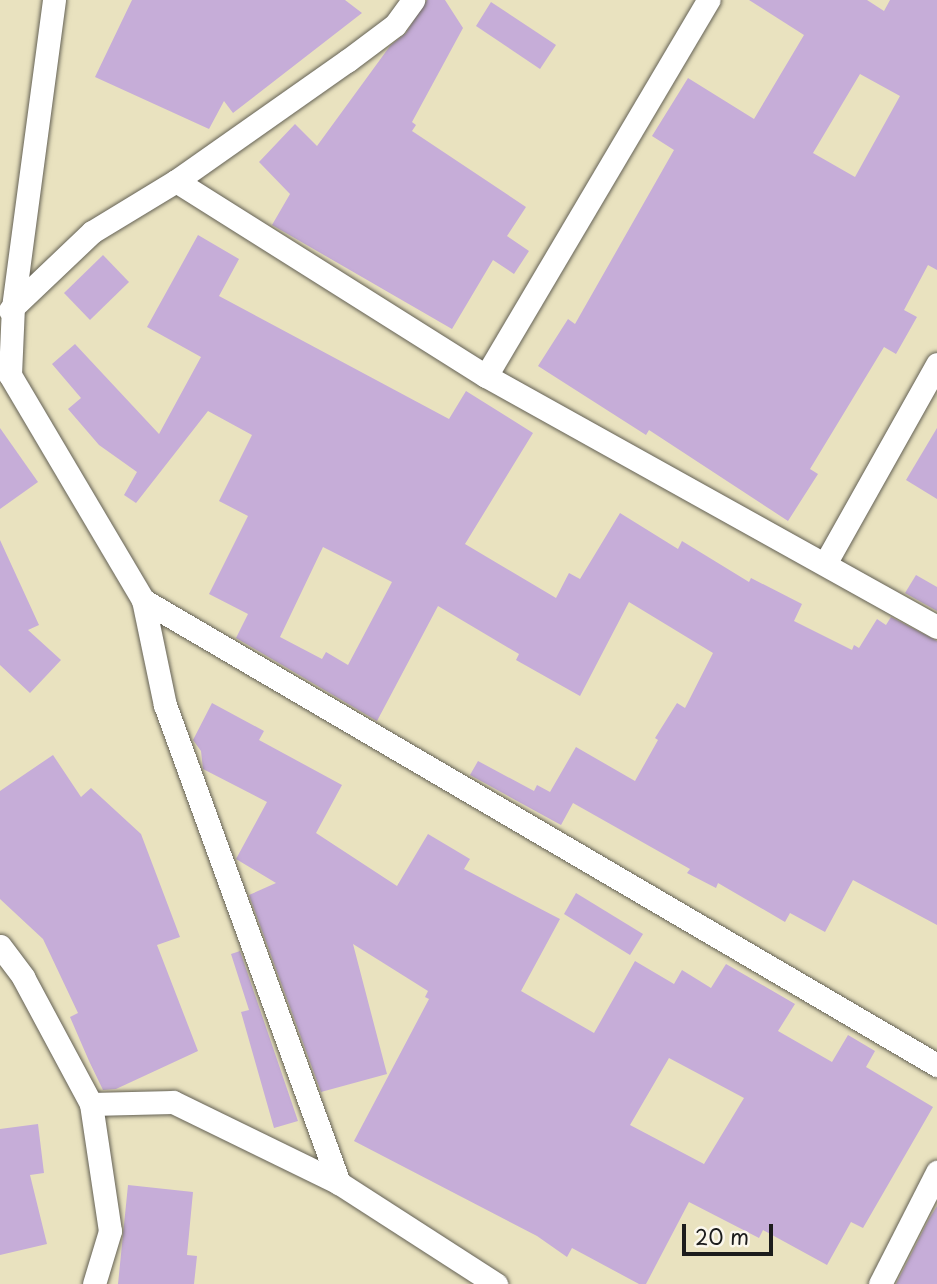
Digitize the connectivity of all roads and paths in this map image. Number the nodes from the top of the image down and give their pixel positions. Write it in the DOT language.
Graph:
graph roads {
  1 [pos="54,0"];
  2 [pos="413,0"];
  3 [pos="708,0"];
  4 [pos="176,180"];
  5 [pos="6,315"];
  6 [pos="937,364"];
  7 [pos="486,376"];
  8 [pos="826,562"];
  9 [pos="143,600"];
  10 [pos="937,627"];
  11 [pos="0,946"];
  12 [pos="937,1065"];
  13 [pos="91,1104"];
  14 [pos="937,1172"];
  15 [pos="339,1183"];
  16 [pos="94,1284"];
  17 [pos="496,1284"];
  18 [pos="880,1284"];
  1 -- 5 [label="street"];
  2 -- 4 [label="street"];
  3 -- 7 [label="street"];
  4 -- 5 [label="street"];
  4 -- 7 [label="street"];
  5 -- 9 [label="street"];
  6 -- 8 [label="street"];
  7 -- 8 [label="street"];
  8 -- 10 [label="street"];
  9 -- 12 [label="street"];
  9 -- 15 [label="street"];
  11 -- 13 [label="street"];
  13 -- 15 [label="street"];
  13 -- 16 [label="street"];
  14 -- 18 [label="street"];
  15 -- 17 [label="street"];
}
